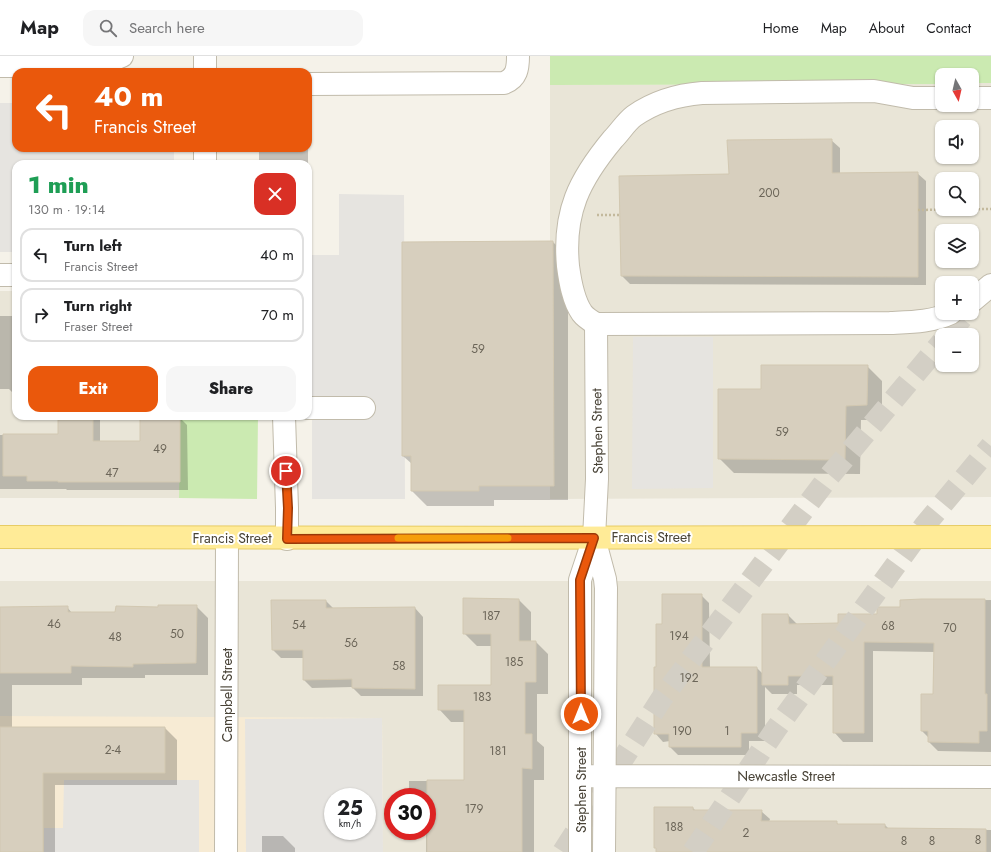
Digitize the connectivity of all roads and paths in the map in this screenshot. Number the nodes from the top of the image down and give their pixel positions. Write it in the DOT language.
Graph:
graph roads {
  1 [pos="122,56"];
  2 [pos="205,56"];
  3 [pos="518,56"];
  4 [pos="0,66"];
  5 [pos="205,68"];
  6 [pos="312,84"];
  7 [pos="935,98"];
  8 [pos="979,98"];
  9 [pos="991,98"];
  10 [pos="991,209"];
  11 [pos="918,210"];
  12 [pos="0,275"];
  13 [pos="12,275"];
  14 [pos="991,286"];
  15 [pos="979,295"];
  16 [pos="935,318"];
  17 [pos="596,324"];
  18 [pos="312,408"];
  19 [pos="364,408"];
  20 [pos="284,420"];
  21 [pos="0,537"];
  22 [pos="991,537"];
  23 [pos="227,538"];
  24 [pos="594,538"];
  25 [pos="287,539"];
  26 [pos="581,776"];
  27 [pos="604,776"];
  28 [pos="991,777"];
  29 [pos="226,852"];
  30 [pos="580,852"];
  31 [pos="604,852"];
  1 -- 4 [label="street"];
  2 -- 5 [label="street"];
  3 -- 6 [label="street"];
  7 -- 17 [label="street"];
  8 -- 9 [label="street"];
  10 -- 11 [label="path"];
  12 -- 13 [label="street"];
  14 -- 15 [label="street"];
  16 -- 17 [label="street"];
  17 -- 24 [label="street, Stephen Street"];
  18 -- 19 [label="street"];
  20 -- 25 [label="street"];
  21 -- 23 [label="main road, Francis Street"];
  22 -- 24 [label="main road, Francis Street"];
  23 -- 25 [label="main road, Francis Street"];
  23 -- 29 [label="street, Campbell Street"];
  24 -- 25 [label="main road, Francis Street"];
  24 -- 26 [label="street, Stephen Street"];
  24 -- 27 [label="street, Stephen Street"];
  26 -- 27 [label="street, Newcastle Street"];
  26 -- 30 [label="street, Stephen Street"];
  27 -- 28 [label="street, Newcastle Street"];
  27 -- 31 [label="street, Stephen Street"];
}
